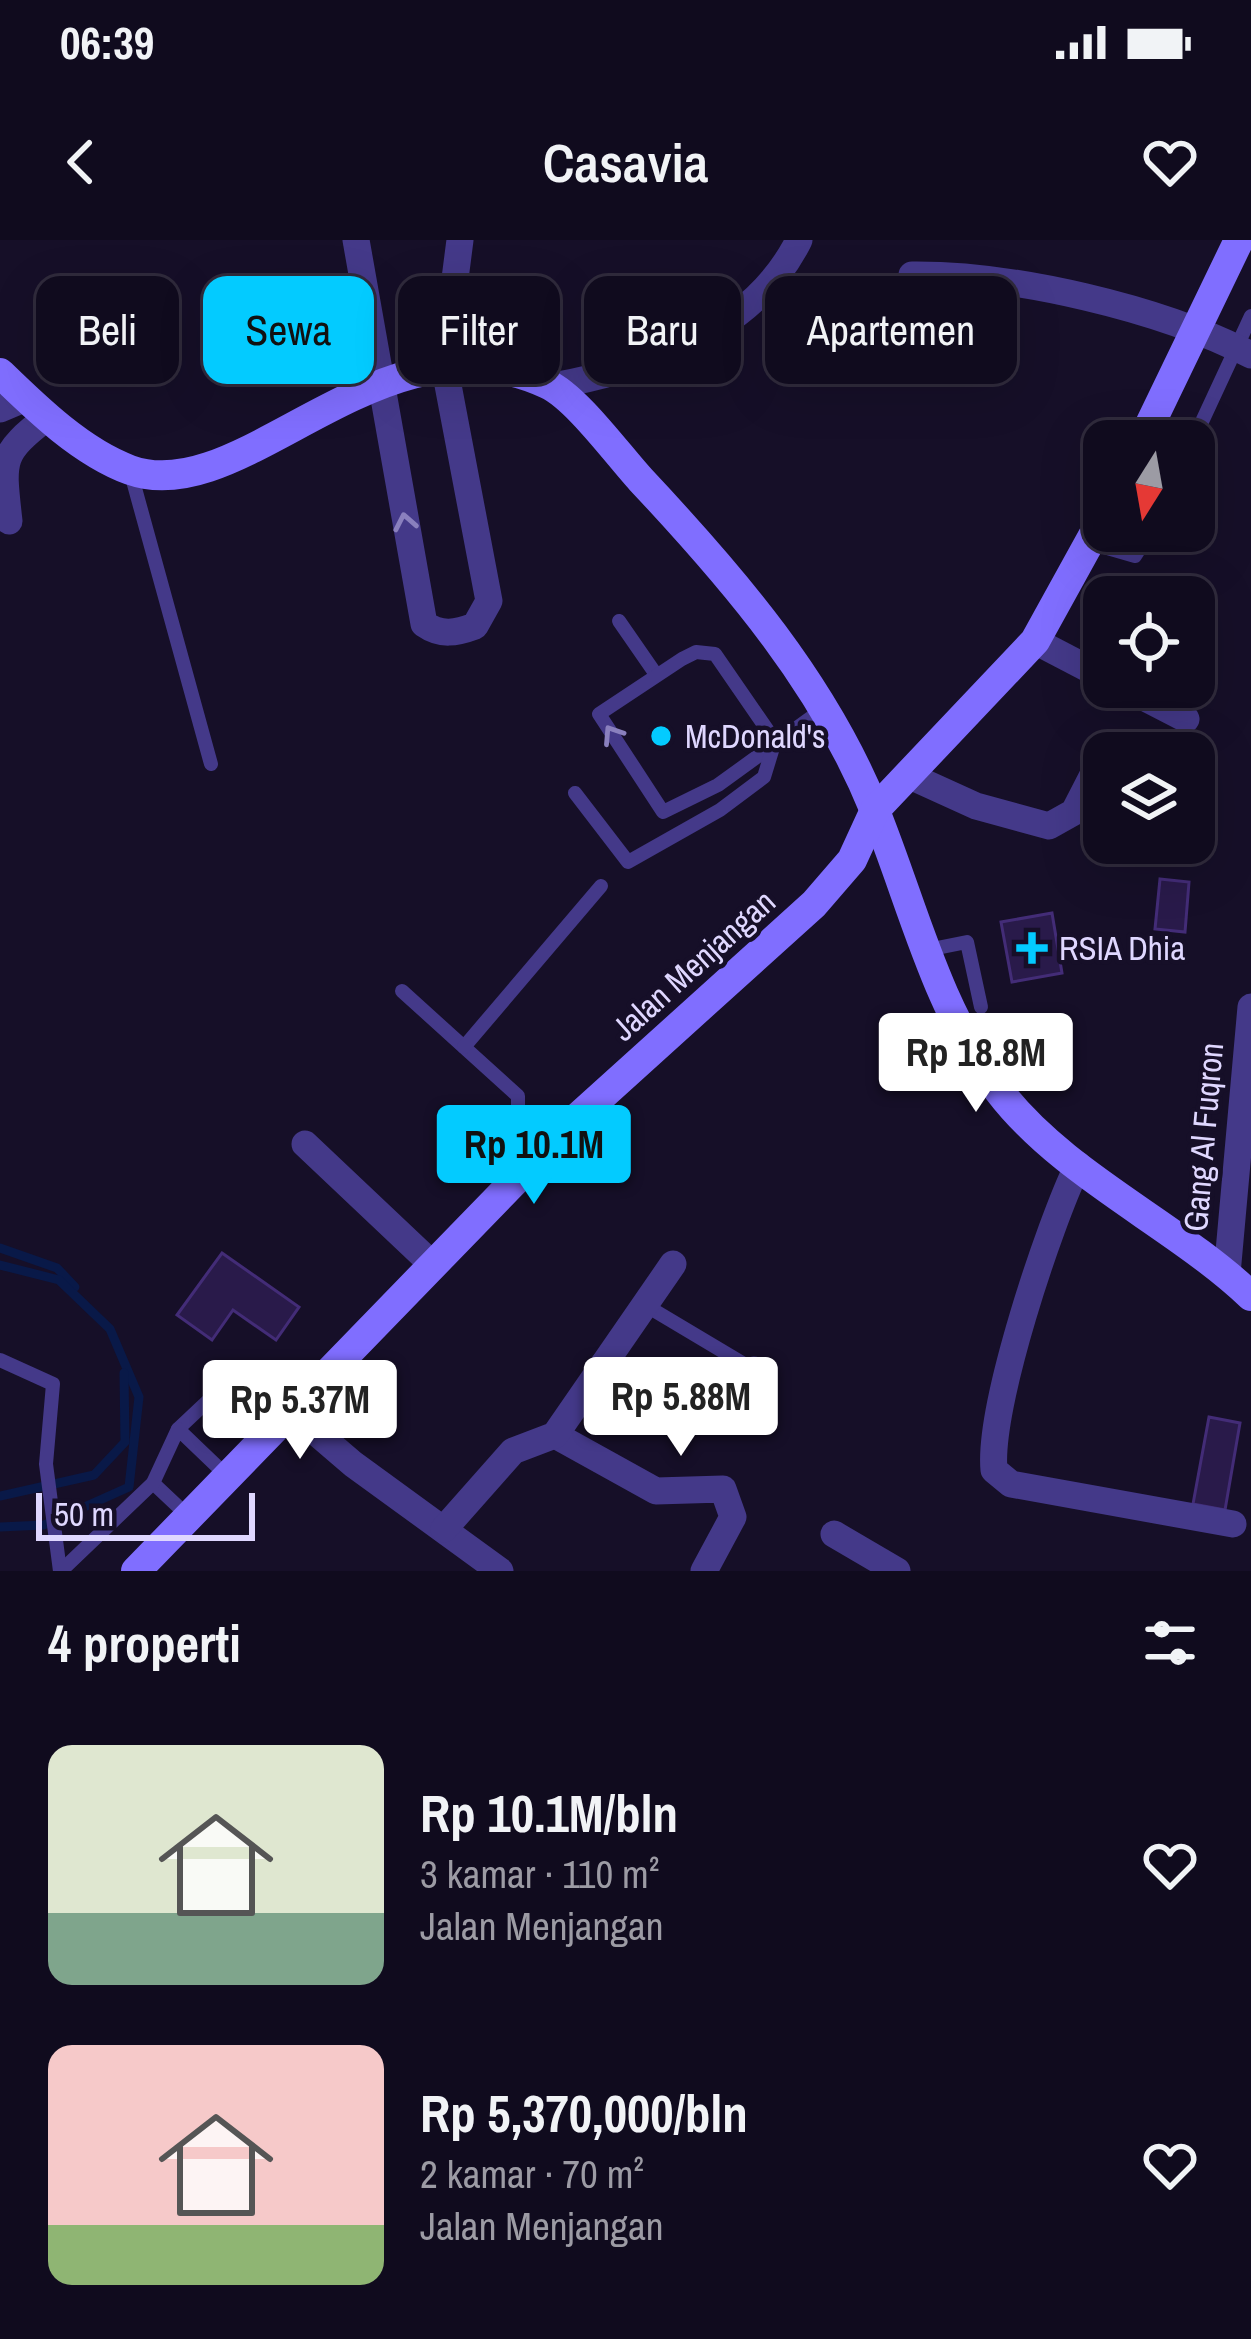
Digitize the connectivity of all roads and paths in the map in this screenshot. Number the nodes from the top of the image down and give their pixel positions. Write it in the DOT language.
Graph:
graph roads {
  1 [pos="356,240"];
  2 [pos="460,240"];
  3 [pos="799,240"];
  4 [pos="1238,240"];
  5 [pos="912,275"];
  6 [pos="455,276"];
  7 [pos="1251,316"];
  8 [pos="1197,334"];
  9 [pos="1244,351"];
  10 [pos="0,373"];
  11 [pos="398,378"];
  12 [pos="379,384"];
  13 [pos="448,384"];
  14 [pos="548,384"];
  15 [pos="553,386"];
  16 [pos="24,409"];
  17 [pos="1153,420"];
  18 [pos="1205,420"];
  19 [pos="130,470"];
  20 [pos="9,521"];
  21 [pos="1085,552"];
  22 [pos="619,621"];
  23 [pos="1035,641"];
  24 [pos="1083,666"];
  25 [pos="655,673"];
  26 [pos="1165,708"];
  27 [pos="824,709"];
  28 [pos="1186,719"];
  29 [pos="775,741"];
  30 [pos="211,764"];
  31 [pos="910,776"];
  32 [pos="575,793"];
  33 [pos="1083,794"];
  34 [pos="875,810"];
  35 [pos="601,886"];
  36 [pos="922,951"];
  37 [pos="402,991"];
  38 [pos="981,1007"];
  39 [pos="1251,1007"];
  40 [pos="464,1047"];
  41 [pos="305,1144"];
  42 [pos="1078,1165"];
  43 [pos="518,1175"];
  44 [pos="673,1264"];
  45 [pos="433,1265"];
  46 [pos="1227,1274"];
  47 [pos="1251,1296"];
  48 [pos="645,1305"];
  49 [pos="0,1360"];
  50 [pos="604,1364"];
  51 [pos="754,1370"];
  52 [pos="280,1419"];
  53 [pos="178,1429"];
  54 [pos="555,1435"];
  55 [pos="226,1475"];
  56 [pos="153,1483"];
  57 [pos="187,1515"];
  58 [pos="1233,1524"];
  59 [pos="445,1529"];
  60 [pos="834,1534"];
  61 [pos="61,1571"];
  62 [pos="136,1571"];
  63 [pos="500,1571"];
  64 [pos="704,1571"];
  65 [pos="897,1571"];
  1 -- 12 [label="street"];
  2 -- 6 [label="street"];
  3 -- 15 [label="street"];
  4 -- 8 [label="main road"];
  5 -- 8 [label="street"];
  7 -- 9 [label="lane"];
  8 -- 9 [label="street"];
  8 -- 17 [label="main road"];
  9 -- 18 [label="lane"];
  10 -- 16 [label="main road"];
  11 -- 12 [label="main road"];
  13 -- 12 [label="street, one-way"];
  12 -- 19 [label="main road"];
  14 -- 15 [label="main road"];
  15 -- 27 [label="main road"];
  16 -- 19 [label="main road"];
  16 -- 20 [label="street"];
  19 -- 30 [label="lane"];
  21 -- 23 [label="main road, Jalan Menjangan"];
  22 -- 25 [label="lane"];
  23 -- 24 [label="street"];
  23 -- 31 [label="main road, Jalan Menjangan"];
  25 -- 29 [label="lane"];
  29 -- 25 [label="lane, one-way"];
  26 -- 28 [label="street"];
  27 -- 29 [label="lane"];
  27 -- 34 [label="main road"];
  29 -- 32 [label="lane"];
  31 -- 33 [label="street"];
  31 -- 34 [label="main road, Jalan Menjangan"];
  34 -- 36 [label="main road"];
  34 -- 43 [label="main road, Jalan Menjangan"];
  35 -- 40 [label="lane"];
  36 -- 38 [label="lane"];
  36 -- 42 [label="main road"];
  37 -- 40 [label="lane"];
  39 -- 46 [label="street, Gang Al Fuqron"];
  40 -- 43 [label="lane"];
  41 -- 45 [label="street"];
  42 -- 46 [label="main road"];
  42 -- 58 [label="street"];
  43 -- 45 [label="main road, Jalan Menjangan"];
  44 -- 48 [label="street"];
  45 -- 52 [label="main road, Jalan Menjangan"];
  46 -- 47 [label="main road"];
  48 -- 50 [label="street"];
  48 -- 51 [label="lane"];
  49 -- 61 [label="lane"];
  50 -- 51 [label="street"];
  50 -- 54 [label="street"];
  52 -- 53 [label="lane"];
  52 -- 55 [label="main road, Jalan Menjangan"];
  52 -- 59 [label="street"];
  53 -- 55 [label="lane"];
  53 -- 56 [label="lane"];
  54 -- 59 [label="street"];
  54 -- 64 [label="street"];
  55 -- 57 [label="main road, Jalan Menjangan"];
  56 -- 57 [label="lane"];
  56 -- 61 [label="lane"];
  57 -- 62 [label="main road, Jalan Menjangan"];
  59 -- 63 [label="street"];
  60 -- 65 [label="street"];
}
